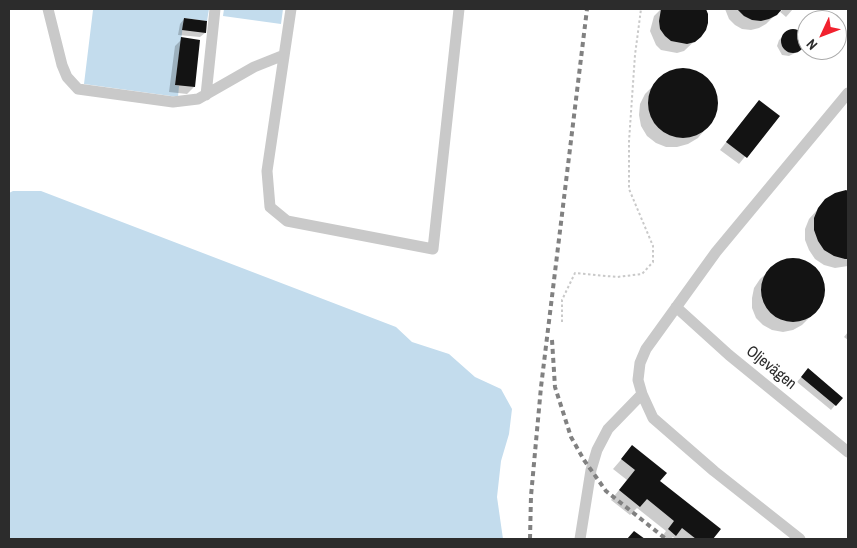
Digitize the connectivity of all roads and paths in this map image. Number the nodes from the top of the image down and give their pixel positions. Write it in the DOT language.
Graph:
graph roads {
  1 [pos="48,9"];
  2 [pos="215,9"];
  3 [pos="291,9"];
  4 [pos="459,9"];
  5 [pos="641,9"];
  6 [pos="284,56"];
  7 [pos="848,93"];
  8 [pos="206,95"];
  9 [pos="676,307"];
  10 [pos="562,322"];
  11 [pos="642,394"];
  12 [pos="848,452"];
  13 [pos="580,539"];
  14 [pos="800,539"];
  1 -- 8 [label="street"];
  2 -- 8 [label="street"];
  3 -- 6 [label="street"];
  4 -- 6 [label="street"];
  5 -- 10 [label="path"];
  6 -- 8 [label="street"];
  7 -- 9 [label="street"];
  9 -- 11 [label="street"];
  9 -- 12 [label="street, Oljevägen"];
  11 -- 13 [label="street"];
  11 -- 14 [label="street"];
}
